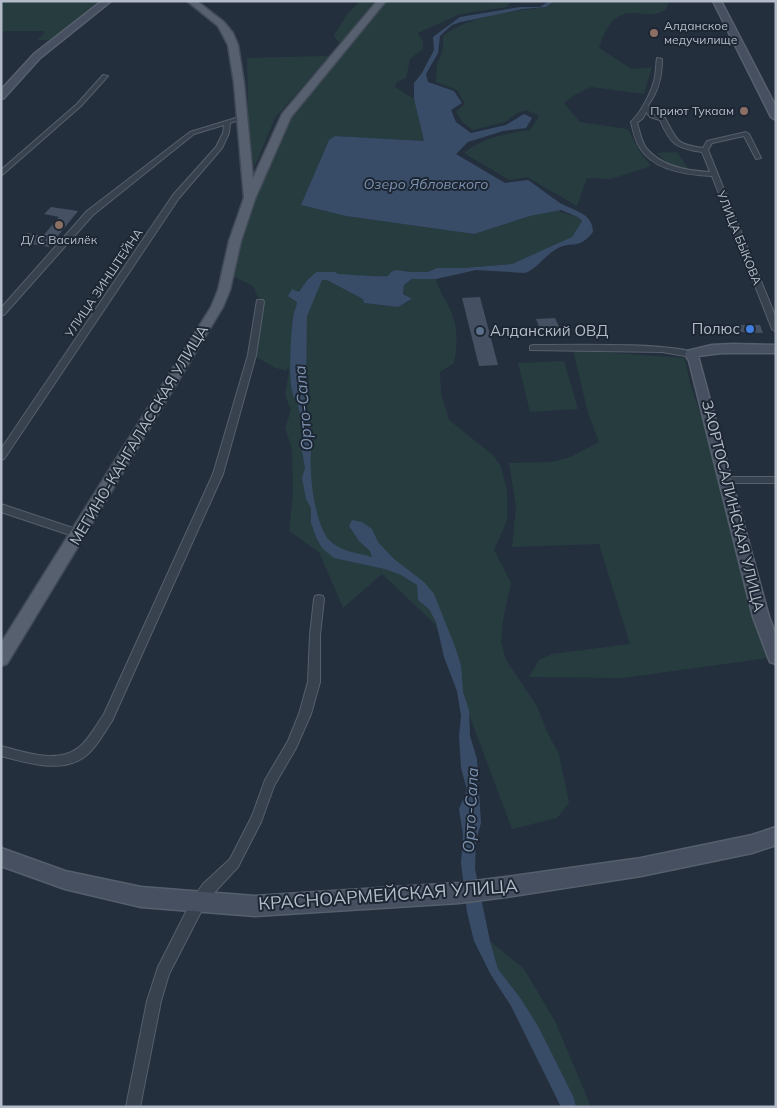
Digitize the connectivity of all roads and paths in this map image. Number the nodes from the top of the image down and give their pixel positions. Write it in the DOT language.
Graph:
graph roads {
  1 [pos="107,1"];
  2 [pos="191,1"];
  3 [pos="382,1"];
  4 [pos="717,1"];
  5 [pos="659,59"];
  6 [pos="105,76"];
  7 [pos="1,96"];
  8 [pos="645,105"];
  9 [pos="776,117"];
  10 [pos="241,118"];
  11 [pos="227,124"];
  12 [pos="705,150"];
  13 [pos="758,158"];
  14 [pos="1,174"];
  15 [pos="714,174"];
  16 [pos="249,199"];
  17 [pos="260,302"];
  18 [pos="1,313"];
  19 [pos="776,329"];
  20 [pos="533,348"];
  21 [pos="776,349"];
  22 [pos="691,354"];
  23 [pos="1,457"];
  24 [pos="726,480"];
  25 [pos="776,480"];
  26 [pos="1,508"];
  27 [pos="79,534"];
  28 [pos="319,599"];
  29 [pos="776,657"];
  30 [pos="1,659"];
  31 [pos="1,751"];
  32 [pos="776,836"];
  33 [pos="1,856"];
  34 [pos="198,903"];
  35 [pos="133,1107"];
  1 -- 7 [label="street"];
  2 -- 10 [label="main road"];
  3 -- 16 [label="main road, МЕГИНО-КАНГАЛАССКАЯ УЛИЦА"];
  4 -- 9 [label="street"];
  5 -- 8 [label="street, УЛИЦА БЫКОВА"];
  6 -- 14 [label="street"];
  8 -- 12 [label="street"];
  8 -- 15 [label="street, УЛИЦА БЫКОВА"];
  10 -- 11 [label="street"];
  10 -- 16 [label="main road, МЕГИНО-КАНГАЛАССКАЯ УЛИЦА"];
  11 -- 18 [label="street"];
  11 -- 23 [label="street, УЛИЦА ЗИНШТЕЙНА"];
  12 -- 13 [label="street"];
  12 -- 15 [label="street, УЛИЦА БЫКОВА"];
  15 -- 19 [label="street, УЛИЦА БЫКОВА"];
  16 -- 27 [label="main road, МЕГИНО-КАНГАЛАССКАЯ УЛИЦА"];
  17 -- 31 [label="street"];
  20 -- 22 [label="street"];
  21 -- 22 [label="street"];
  22 -- 24 [label="street, ЗАОРТОСАЛИНСКАЯ УЛИЦА"];
  24 -- 25 [label="street"];
  24 -- 29 [label="street, ЗАОРТОСАЛИНСКАЯ УЛИЦА"];
  26 -- 27 [label="street"];
  27 -- 30 [label="main road, МЕГИНО-КАНГАЛАССКАЯ УЛИЦА"];
  28 -- 34 [label="street"];
  32 -- 34 [label="street, КРАСНОАРМЕЙСКАЯ УЛИЦА"];
  33 -- 34 [label="street, КРАСНОАРМЕЙСКАЯ УЛИЦА"];
  34 -- 35 [label="street"];
}
